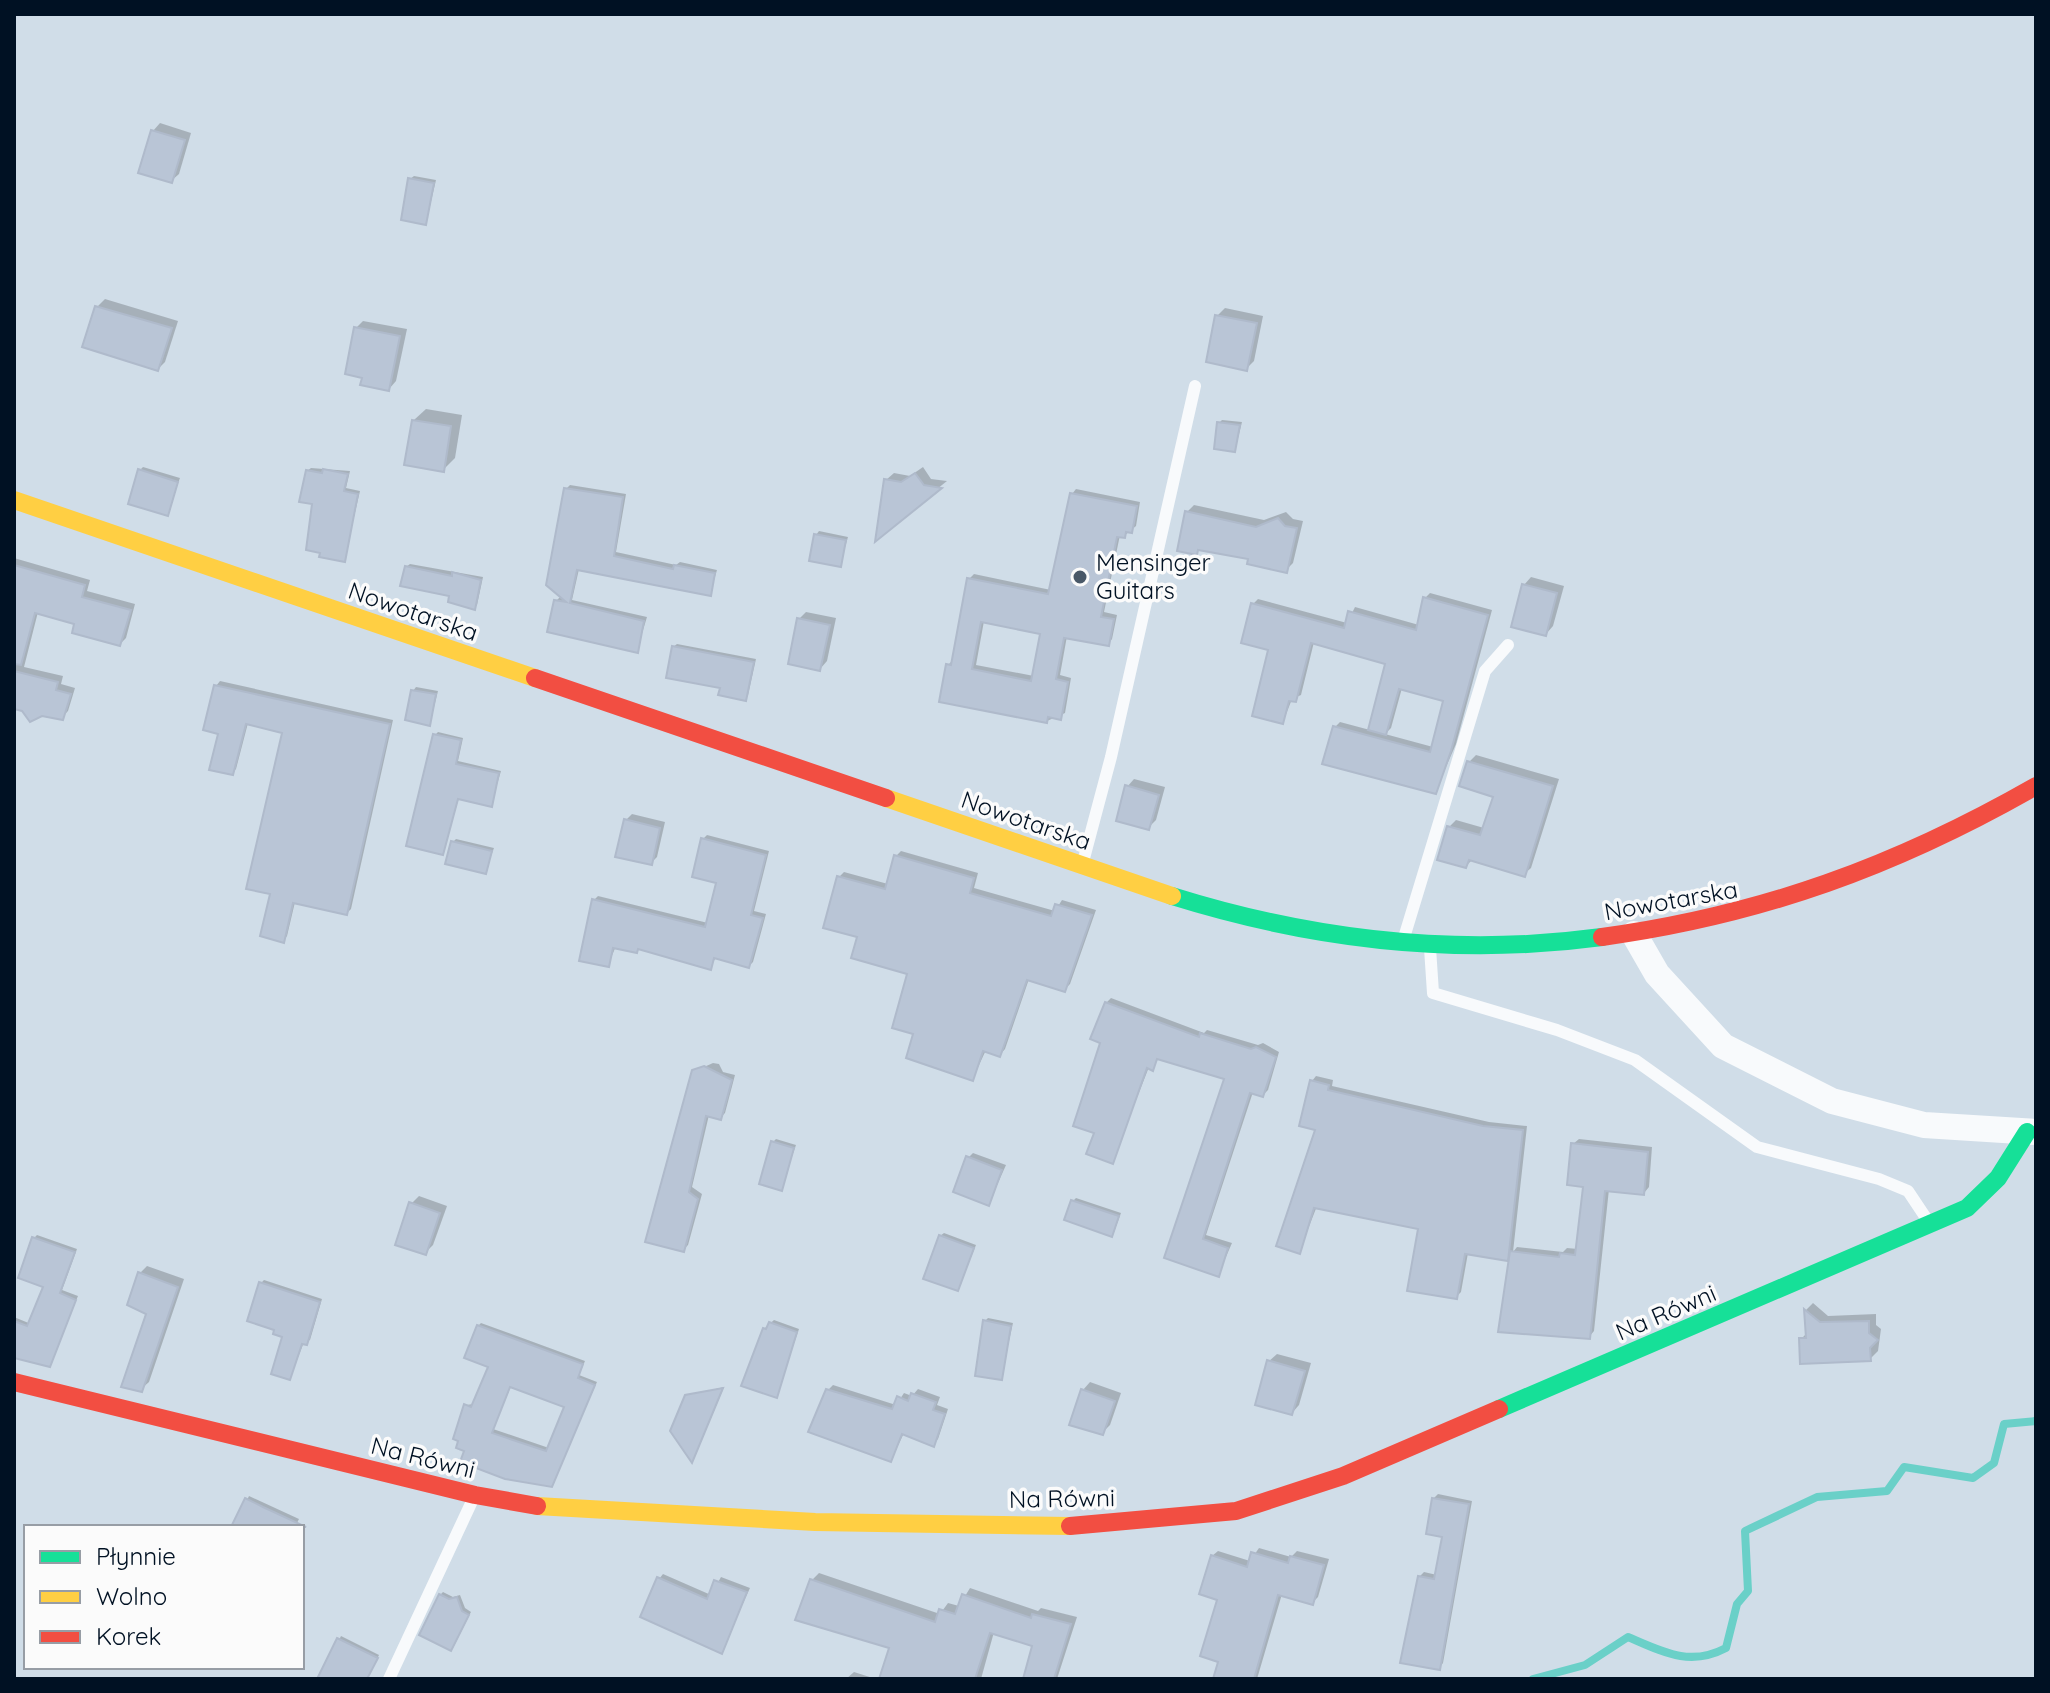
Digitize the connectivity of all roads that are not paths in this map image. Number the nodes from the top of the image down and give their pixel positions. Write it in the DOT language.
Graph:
graph roads {
  1 [pos="1195,386"];
  2 [pos="14,500"];
  3 [pos="1508,645"];
  4 [pos="2036,786"];
  5 [pos="1082,866"];
  6 [pos="1634,934"];
  7 [pos="1402,944"];
  8 [pos="1430,945"];
  9 [pos="2031,1132"];
  10 [pos="1929,1224"];
  11 [pos="14,1382"];
  12 [pos="475,1495"];
  13 [pos="389,1679"];
  1 -- 5 [label="lane"];
  2 -- 5 [label="street, Nowotarska"];
  3 -- 7 [label="lane"];
  4 -- 6 [label="street, Nowotarska"];
  5 -- 7 [label="street, Nowotarska"];
  6 -- 8 [label="street, Nowotarska"];
  6 -- 9 [label="street"];
  7 -- 8 [label="street, Nowotarska"];
  8 -- 10 [label="lane"];
  9 -- 10 [label="street, Na Równi"];
  10 -- 12 [label="street, Na Równi"];
  11 -- 12 [label="street, Na Równi"];
  12 -- 13 [label="lane"];
}
